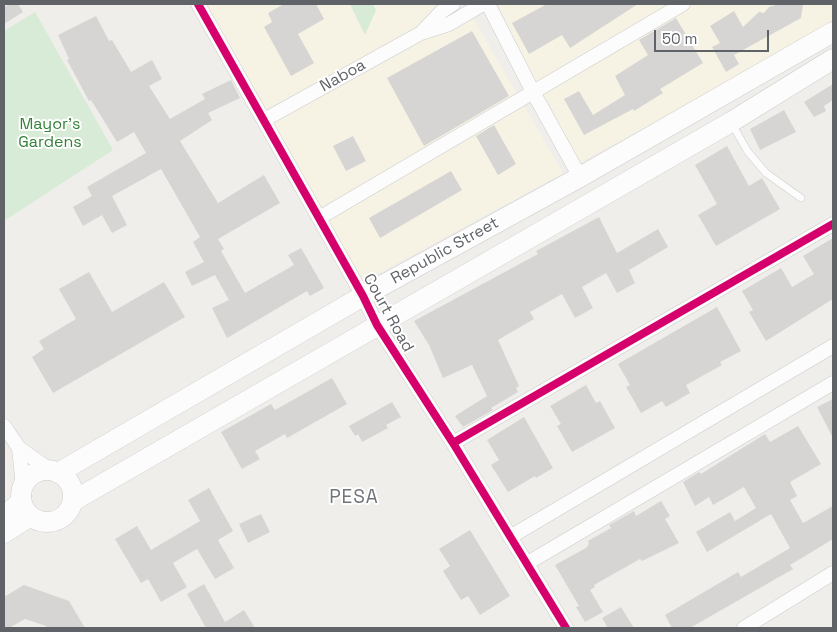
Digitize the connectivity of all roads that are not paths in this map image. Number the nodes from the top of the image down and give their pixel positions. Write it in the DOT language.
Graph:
graph roads {
  1 [pos="198,4"];
  2 [pos="453,4"];
  3 [pos="482,4"];
  4 [pos="488,4"];
  5 [pos="683,4"];
  6 [pos="833,32"];
  7 [pos="421,33"];
  8 [pos="833,59"];
  9 [pos="533,92"];
  10 [pos="264,120"];
  11 [pos="731,122"];
  12 [pos="580,177"];
  13 [pos="801,198"];
  14 [pos="319,218"];
  15 [pos="833,224"];
  16 [pos="363,296"];
  17 [pos="377,325"];
  18 [pos="833,346"];
  19 [pos="833,383"];
  20 [pos="4,426"];
  21 [pos="453,444"];
  22 [pos="19,448"];
  23 [pos="54,471"];
  24 [pos="73,501"];
  25 [pos="24,502"];
  26 [pos="4,516"];
  27 [pos="4,533"];
  28 [pos="510,537"];
  29 [pos="526,564"];
  30 [pos="833,573"];
  31 [pos="566,628"];
  32 [pos="744,628"];
  1 -- 10 [label="street, Court Road"];
  2 -- 7 [label="street, Naboa"];
  3 -- 7 [label="street, Naboa"];
  4 -- 9 [label="street"];
  5 -- 9 [label="street"];
  6 -- 12 [label="main road, Republic Street"];
  7 -- 10 [label="street, Naboa"];
  8 -- 11 [label="main road, Republic Street"];
  9 -- 12 [label="street"];
  9 -- 14 [label="street"];
  10 -- 14 [label="street, Court Road"];
  11 -- 13 [label="lane"];
  11 -- 17 [label="main road, Republic Street"];
  12 -- 16 [label="main road, Republic Street"];
  14 -- 16 [label="street, Court Road"];
  15 -- 21 [label="street"];
  16 -- 17 [label="street, Court Road"];
  16 -- 23 [label="main road, Republic Street"];
  17 -- 21 [label="street, Court Road"];
  17 -- 24 [label="main road, Republic Street"];
  18 -- 28 [label="street"];
  19 -- 29 [label="street"];
  20 -- 22 [label="street"];
  21 -- 28 [label="street, Court Road"];
  22 -- 23 [label="street"];
  22 -- 25 [label="street"];
  23 -- 24 [label="main road"];
  23 -- 25 [label="main road"];
  24 -- 25 [label="main road"];
  25 -- 26 [label="main road"];
  25 -- 27 [label="main road"];
  28 -- 29 [label="street, Court Road"];
  29 -- 31 [label="street, Court Road"];
  30 -- 32 [label="street"];
}
